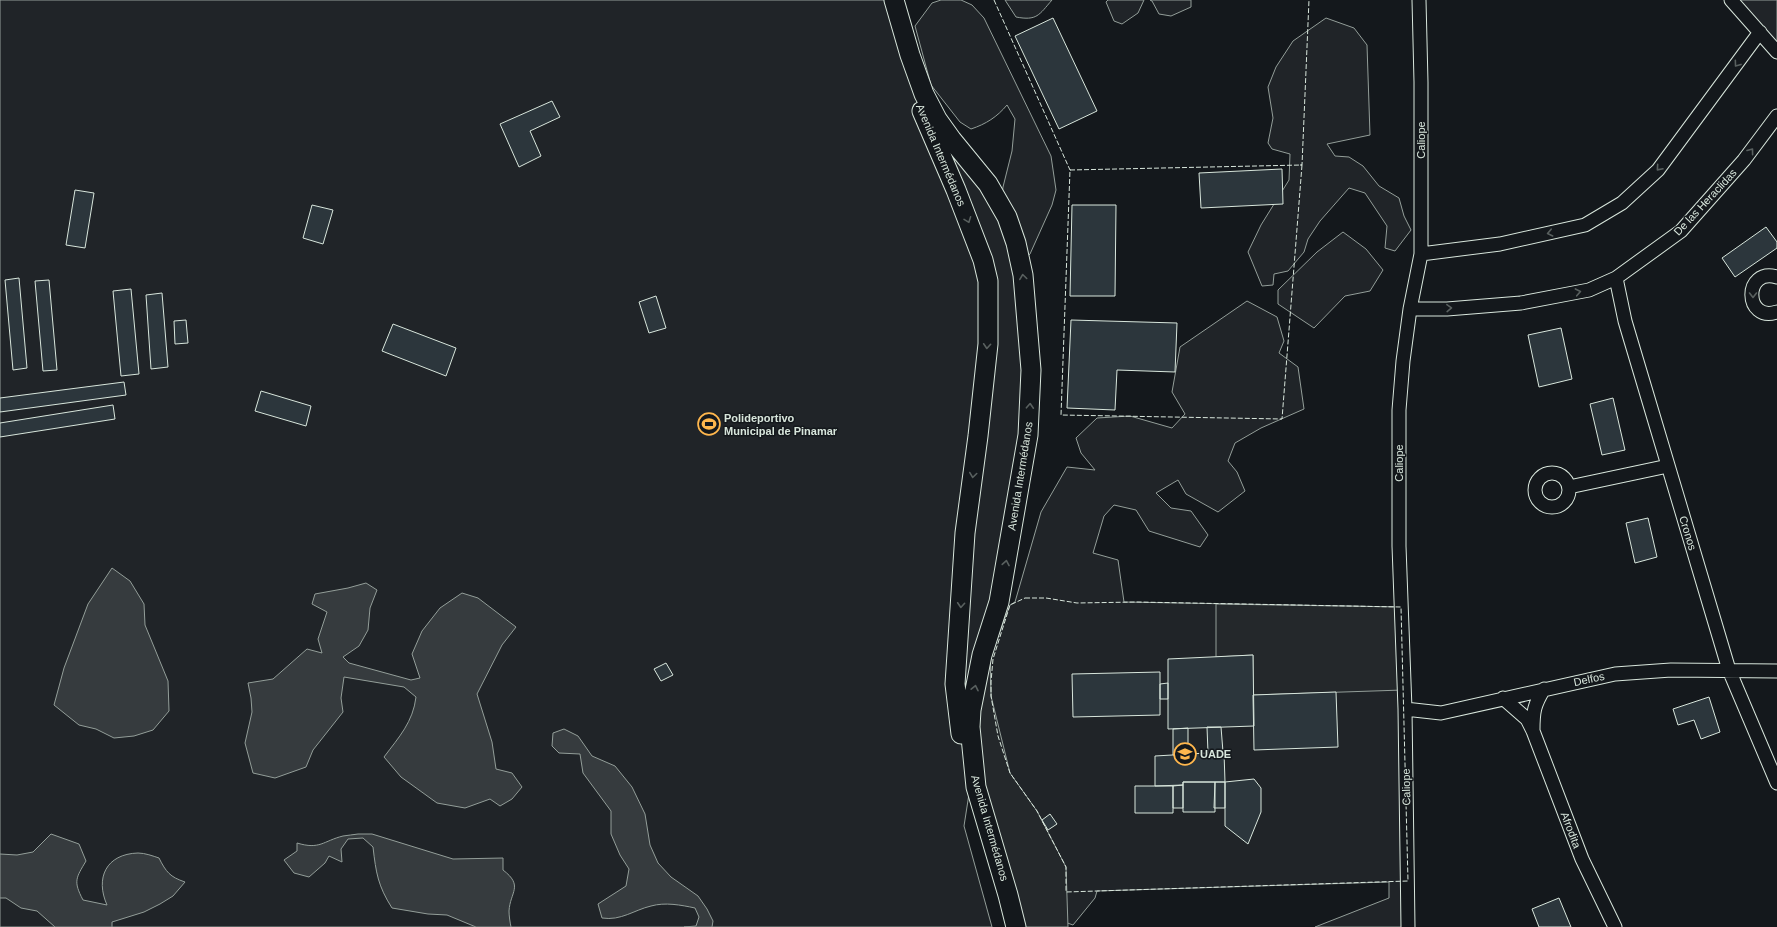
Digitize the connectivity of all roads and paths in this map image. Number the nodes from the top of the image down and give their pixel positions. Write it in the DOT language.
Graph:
graph roads {
  1 [pos="885,0"];
  2 [pos="894,0"];
  3 [pos="1419,0"];
  4 [pos="1731,0"];
  5 [pos="1760,32"];
  6 [pos="1777,52"];
  7 [pos="1777,116"];
  8 [pos="1421,254"];
  9 [pos="1777,277"];
  10 [pos="1616,278"];
  11 [pos="1410,308"];
  12 [pos="1777,312"];
  13 [pos="1668,466"];
  14 [pos="1569,487"];
  15 [pos="1729,670"];
  16 [pos="1777,671"];
  17 [pos="1544,689"];
  18 [pos="1503,698"];
  19 [pos="1404,709"];
  20 [pos="1533,732"];
  21 [pos="1777,783"];
  22 [pos="1011,927"];
  23 [pos="1016,927"];
  24 [pos="1408,927"];
  25 [pos="1615,927"];
  1 -- 22 [label="main road, Avenida Intermédanos, one-way"];
  23 -- 2 [label="main road, Avenida Intermédanos, one-way"];
  3 -- 8 [label="street, Caliope"];
  4 -- 5 [label="street"];
  5 -- 6 [label="street"];
  5 -- 8 [label="street, one-way"];
  10 -- 7 [label="street, De las Heraclidas, one-way"];
  8 -- 11 [label="street, Caliope"];
  9 -- 12 [label="street, one-way"];
  11 -- 10 [label="street, De las Heraclidas, one-way"];
  10 -- 13 [label="street, Cronos"];
  11 -- 19 [label="street, Caliope"];
  13 -- 14 [label="street"];
  13 -- 15 [label="street, Cronos"];
  15 -- 16 [label="street, Delfos"];
  15 -- 17 [label="street, Delfos"];
  15 -- 21 [label="street, Cronos"];
  17 -- 18 [label="street, Delfos"];
  17 -- 20 [label="street, Afrodita"];
  18 -- 19 [label="street, Delfos"];
  18 -- 20 [label="street, Afrodita"];
  19 -- 24 [label="street, Caliope"];
  20 -- 25 [label="street, Afrodita"];
}
